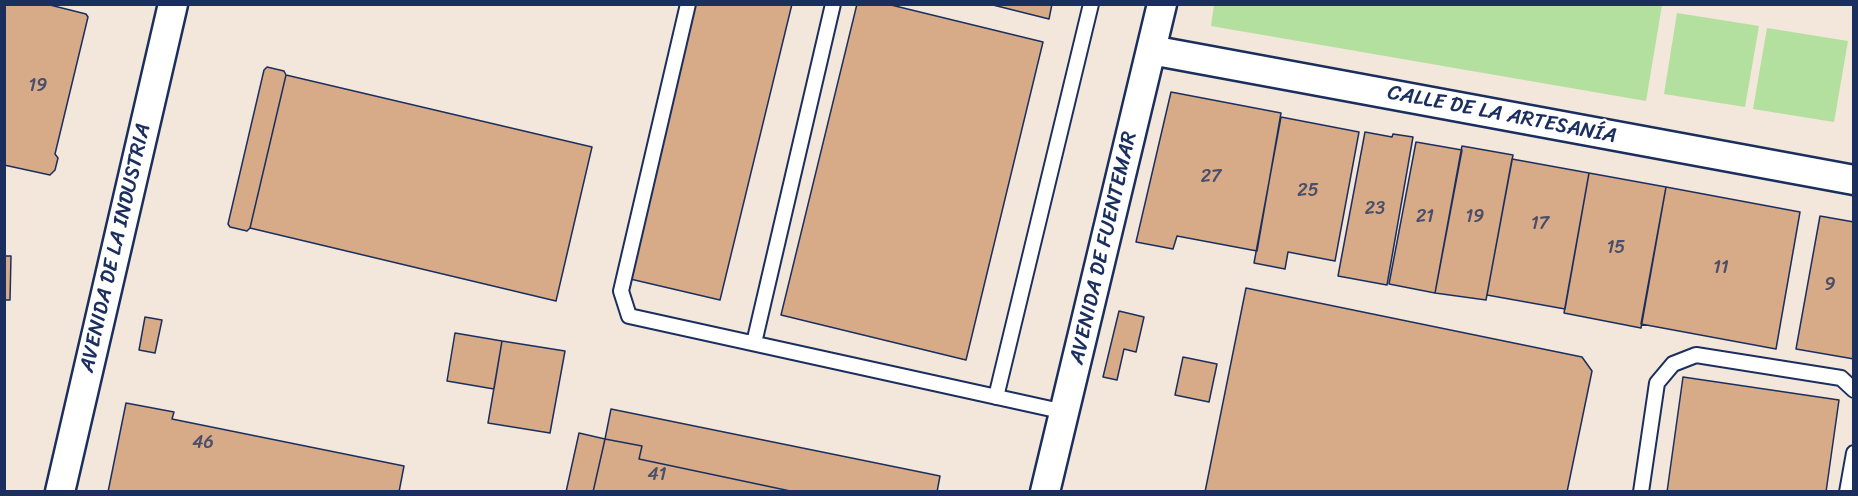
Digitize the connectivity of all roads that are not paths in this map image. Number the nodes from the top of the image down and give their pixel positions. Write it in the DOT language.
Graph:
graph roads {
  1 [pos="173,4"];
  2 [pos="688,4"];
  3 [pos="833,4"];
  4 [pos="1091,4"];
  5 [pos="1162,4"];
  6 [pos="1151,50"];
  7 [pos="1854,180"];
  8 [pos="754,343"];
  9 [pos="1854,390"];
  10 [pos="996,396"];
  11 [pos="1065,412"];
  12 [pos="1854,453"];
  13 [pos="60,492"];
  14 [pos="1046,492"];
  15 [pos="1641,492"];
  16 [pos="1847,492"];
  1 -- 13 [label="street, AVENIDA DE LA INDUSTRIA"];
  2 -- 8 [label="lane"];
  3 -- 8 [label="lane"];
  4 -- 10 [label="lane"];
  5 -- 6 [label="street, AVENIDA DE FUENTEMAR"];
  6 -- 7 [label="street, CALLE DE LA ARTESANÍA"];
  6 -- 11 [label="street, AVENIDA DE FUENTEMAR"];
  8 -- 10 [label="lane"];
  9 -- 15 [label="lane"];
  10 -- 11 [label="lane"];
  11 -- 14 [label="street, AVENIDA DE FUENTEMAR"];
  12 -- 16 [label="lane"];
}
